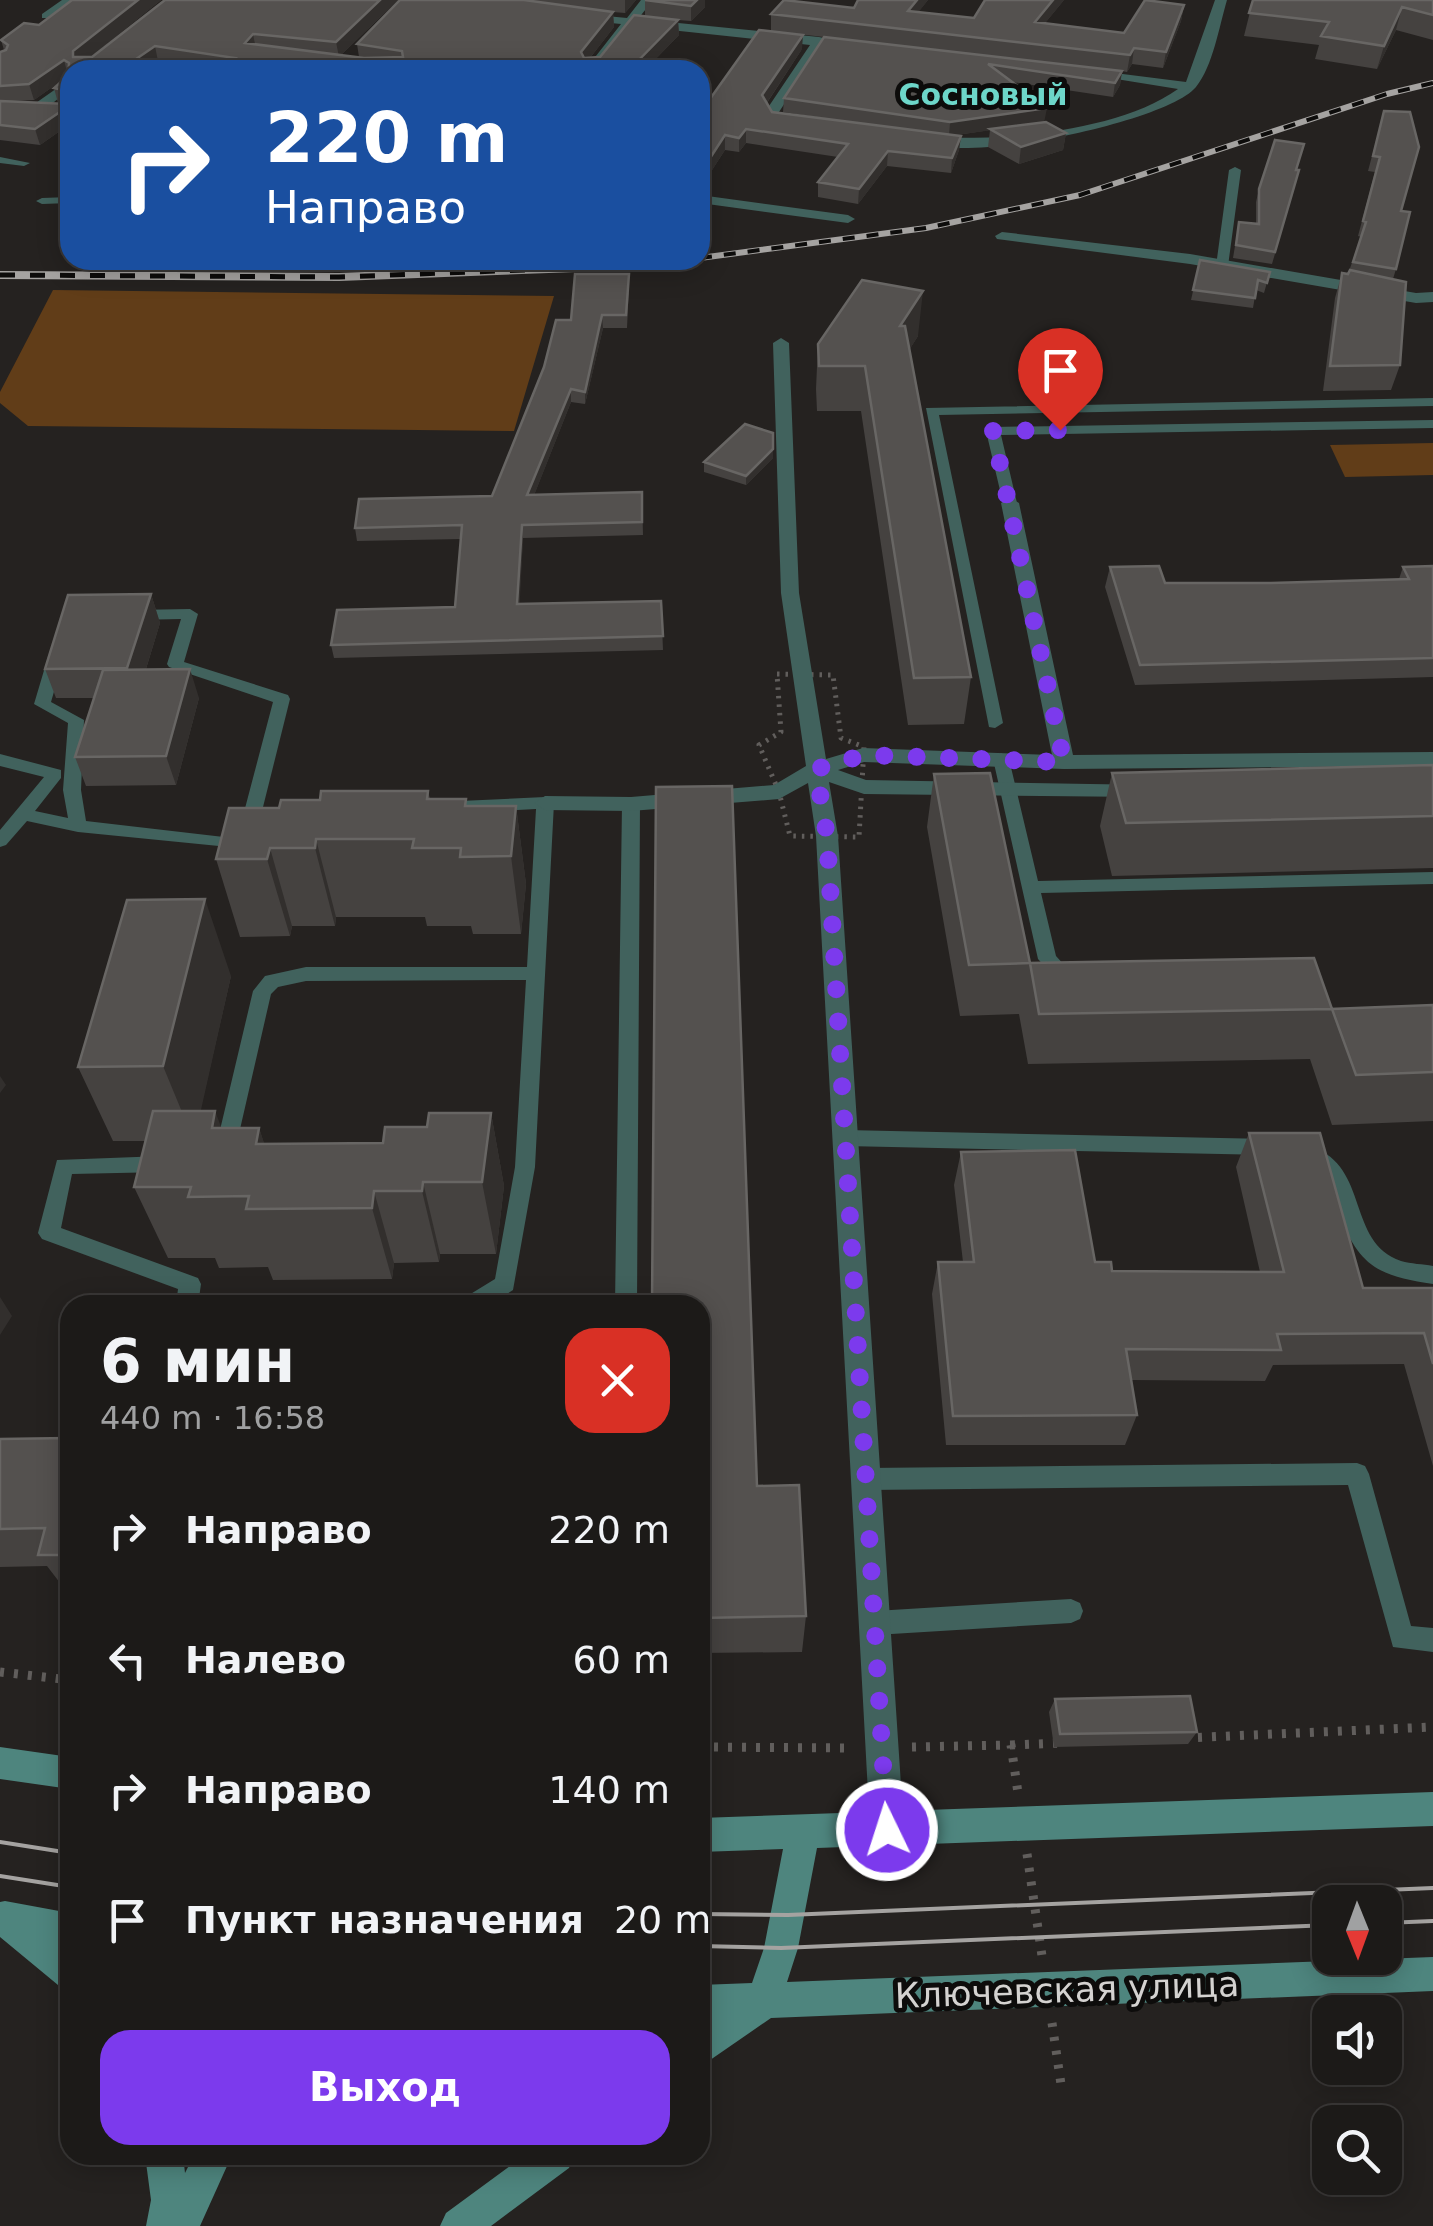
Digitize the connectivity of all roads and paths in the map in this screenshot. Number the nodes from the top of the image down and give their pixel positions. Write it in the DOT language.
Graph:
graph roads {
  1 [pos="68,0"];
  2 [pos="647,0"];
  3 [pos="1222,0"];
  4 [pos="555,13"];
  5 [pos="44,16"];
  6 [pos="629,22"];
  7 [pos="819,42"];
  8 [pos="878,48"];
  9 [pos="599,60"];
  10 [pos="1073,72"];
  11 [pos="1190,86"];
  12 [pos="60,90"];
  13 [pos="19,108"];
  14 [pos="38,108"];
  15 [pos="54,110"];
  16 [pos="824,129"];
  17 [pos="913,140"];
  18 [pos="0,160"];
  19 [pos="24,163"];
  20 [pos="1235,170"];
  21 [pos="42,200"];
  22 [pos="60,200"];
  23 [pos="710,200"];
  24 [pos="848,218"];
  25 [pos="1002,236"];
  26 [pos="1222,266"];
  27 [pos="1433,297"];
  28 [pos="781,343"];
  29 [pos="1433,402"];
  30 [pos="1433,424"];
  31 [pos="1010,503"];
  32 [pos="120,615"];
  33 [pos="64,633"];
  34 [pos="995,723"];
  35 [pos="1001,758"];
  36 [pos="1433,758"];
  37 [pos="0,760"];
  38 [pos="1327,760"];
  39 [pos="1064,762"];
  40 [pos="816,769"];
  41 [pos="1338,788"];
  42 [pos="1164,790"];
  43 [pos="1010,791"];
  44 [pos="545,803"];
  45 [pos="631,804"];
  46 [pos="446,808"];
  47 [pos="23,814"];
  48 [pos="78,826"];
  49 [pos="0,841"];
  50 [pos="1433,878"];
  51 [pos="1031,887"];
  52 [pos="536,973"];
  53 [pos="1086,978"];
  54 [pos="845,1138"];
  55 [pos="1433,1275"];
  56 [pos="188,1295"];
  57 [pos="488,1295"];
  58 [pos="626,1295"];
  59 [pos="866,1479"];
  60 [pos="1071,1611"];
  61 [pos="874,1623"];
  62 [pos="1433,1640"];
  63 [pos="0,1672"];
  64 [pos="60,1679"];
  65 [pos="1433,1727"];
  66 [pos="1165,1738"];
  67 [pos="1069,1743"];
  68 [pos="1012,1745"];
  69 [pos="0,1763"];
  70 [pos="60,1772"];
  71 [pos="1433,1809"];
  72 [pos="887,1830"];
  73 [pos="803,1833"];
  74 [pos="710,1835"];
  75 [pos="2,1918"];
  76 [pos="60,1928"];
  77 [pos="60,1965"];
  78 [pos="1433,1974"];
  79 [pos="764,2002"];
  80 [pos="710,2004"];
  81 [pos="710,2042"];
  82 [pos="165,2165"];
  83 [pos="208,2165"];
  84 [pos="542,2165"];
  85 [pos="166,2226"];
  86 [pos="180,2226"];
  87 [pos="459,2226"];
  1 -- 5 [label="lane"];
  2 -- 6 [label="street"];
  3 -- 11 [label="street"];
  4 -- 6 [label="street"];
  6 -- 7 [label="street"];
  6 -- 9 [label="street"];
  7 -- 8 [label="street"];
  7 -- 16 [label="street"];
  10 -- 11 [label="street"];
  11 -- 17 [label="street"];
  12 -- 14 [label="street"];
  13 -- 14 [label="street"];
  14 -- 15 [label="street"];
  18 -- 19 [label="lane"];
  20 -- 26 [label="lane"];
  21 -- 22 [label="lane"];
  23 -- 24 [label="street"];
  25 -- 26 [label="street"];
  26 -- 27 [label="street"];
  28 -- 40 [label="street"];
  29 -- 34 [label="lane"];
  30 -- 31 [label="lane"];
  31 -- 39 [label="street"];
  32 -- 48 [label="lane"];
  33 -- 48 [label="lane"];
  35 -- 39 [label="street"];
  35 -- 40 [label="street"];
  35 -- 43 [label="lane"];
  36 -- 38 [label="street"];
  37 -- 47 [label="lane"];
  38 -- 39 [label="street"];
  38 -- 41 [label="street"];
  40 -- 43 [label="street"];
  40 -- 45 [label="street"];
  40 -- 54 [label="street"];
  42 -- 43 [label="street"];
  43 -- 51 [label="lane"];
  44 -- 45 [label="street"];
  44 -- 46 [label="lane"];
  44 -- 52 [label="lane"];
  45 -- 58 [label="lane"];
  47 -- 48 [label="lane"];
  47 -- 49 [label="lane"];
  50 -- 51 [label="lane"];
  51 -- 53 [label="lane"];
  52 -- 56 [label="lane"];
  52 -- 57 [label="lane"];
  54 -- 55 [label="lane"];
  54 -- 59 [label="street"];
  59 -- 61 [label="street"];
  59 -- 62 [label="lane"];
  60 -- 61 [label="lane"];
  61 -- 72 [label="street"];
  63 -- 64 [label="path"];
  65 -- 66 [label="path"];
  67 -- 68 [label="path"];
  69 -- 70 [label="main road"];
  71 -- 72 [label="main road"];
  72 -- 73 [label="main road"];
  73 -- 74 [label="main road"];
  73 -- 79 [label="main road"];
  75 -- 76 [label="main road"];
  75 -- 77 [label="main road"];
  78 -- 79 [label="main road, Ключевская улица"];
  79 -- 80 [label="main road, Ключевская улица"];
  79 -- 81 [label="main road"];
  82 -- 85 [label="main road"];
  83 -- 86 [label="main road"];
  84 -- 87 [label="main road"];
}
